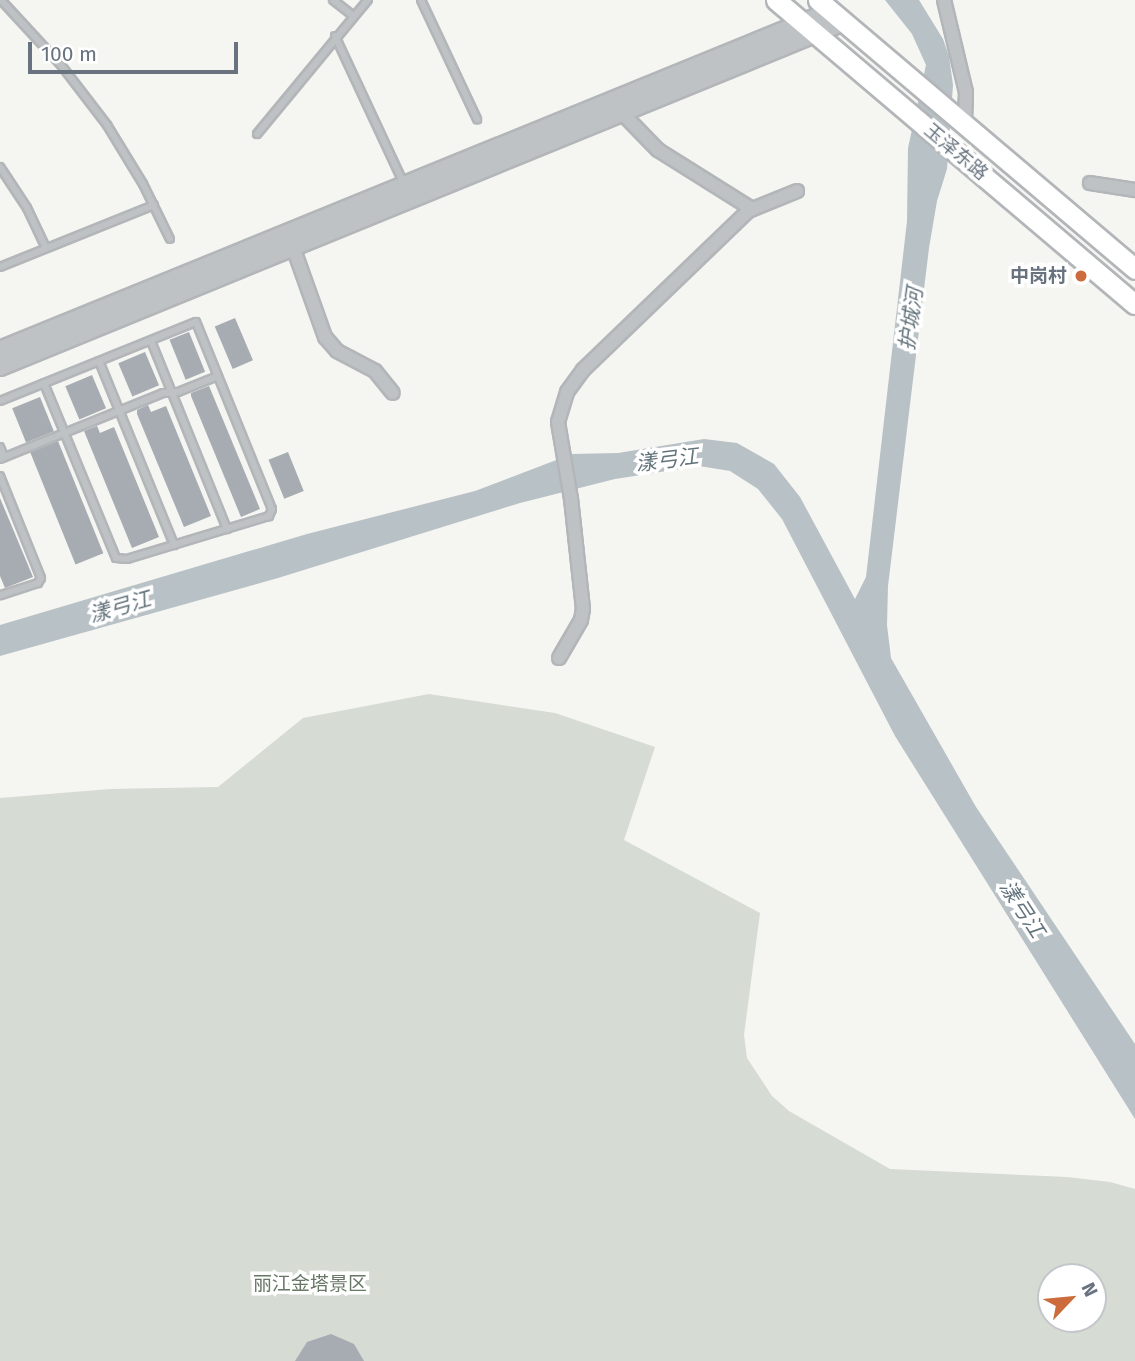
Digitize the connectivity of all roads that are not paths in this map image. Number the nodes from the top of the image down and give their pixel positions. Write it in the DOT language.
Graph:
graph roads {
  1 [pos="1,0"];
  2 [pos="333,0"];
  3 [pos="368,0"];
  4 [pos="421,0"];
  5 [pos="776,0"];
  6 [pos="944,0"];
  7 [pos="831,11"];
  8 [pos="352,15"];
  9 [pos="809,28"];
  10 [pos="335,36"];
  11 [pos="621,112"];
  12 [pos="477,119"];
  13 [pos="965,124"];
  14 [pos="257,134"];
  15 [pos="0,167"];
  16 [pos="1090,183"];
  17 [pos="404,185"];
  18 [pos="1135,190"];
  19 [pos="797,191"];
  20 [pos="154,205"];
  21 [pos="752,209"];
  22 [pos="170,239"];
  23 [pos="293,247"];
  24 [pos="46,248"];
  25 [pos="0,267"];
  26 [pos="1135,269"];
  27 [pos="1135,304"];
  28 [pos="151,341"];
  29 [pos="0,351"];
  30 [pos="99,361"];
  31 [pos="0,366"];
  32 [pos="218,376"];
  33 [pos="44,383"];
  34 [pos="172,392"];
  35 [pos="393,393"];
  36 [pos="0,401"];
  37 [pos="119,410"];
  38 [pos="64,432"];
  39 [pos="0,447"];
  40 [pos="2,458"];
  41 [pos="0,476"];
  42 [pos="227,529"];
  43 [pos="174,545"];
  44 [pos="0,595"];
  45 [pos="559,658"];
  1 -- 20 [label="lane"];
  2 -- 8 [label="lane"];
  3 -- 8 [label="lane"];
  4 -- 12 [label="lane"];
  5 -- 9 [label="main road, 玉泽东路"];
  6 -- 13 [label="street"];
  7 -- 9 [label="street"];
  7 -- 13 [label="main road, 玉泽东路"];
  8 -- 10 [label="lane"];
  9 -- 11 [label="street"];
  9 -- 17 [label="street"];
  9 -- 27 [label="main road, 玉泽东路"];
  10 -- 14 [label="lane"];
  10 -- 17 [label="lane"];
  11 -- 21 [label="street"];
  11 -- 23 [label="street"];
  13 -- 26 [label="main road, 玉泽东路"];
  15 -- 24 [label="lane"];
  16 -- 18 [label="street"];
  17 -- 29 [label="street"];
  19 -- 21 [label="street"];
  20 -- 22 [label="lane"];
  20 -- 24 [label="lane"];
  21 -- 45 [label="street"];
  23 -- 31 [label="street"];
  23 -- 35 [label="street"];
  24 -- 25 [label="lane"];
  28 -- 30 [label="lane"];
  28 -- 32 [label="lane"];
  28 -- 34 [label="lane"];
  30 -- 33 [label="lane"];
  30 -- 37 [label="lane"];
  32 -- 34 [label="lane"];
  32 -- 42 [label="lane"];
  33 -- 36 [label="lane"];
  33 -- 38 [label="lane"];
  34 -- 37 [label="lane"];
  34 -- 42 [label="lane"];
  37 -- 38 [label="lane"];
  37 -- 43 [label="lane"];
  38 -- 40 [label="lane"];
  38 -- 43 [label="lane"];
  39 -- 40 [label="lane"];
  41 -- 44 [label="lane"];
  42 -- 43 [label="lane"];
}
